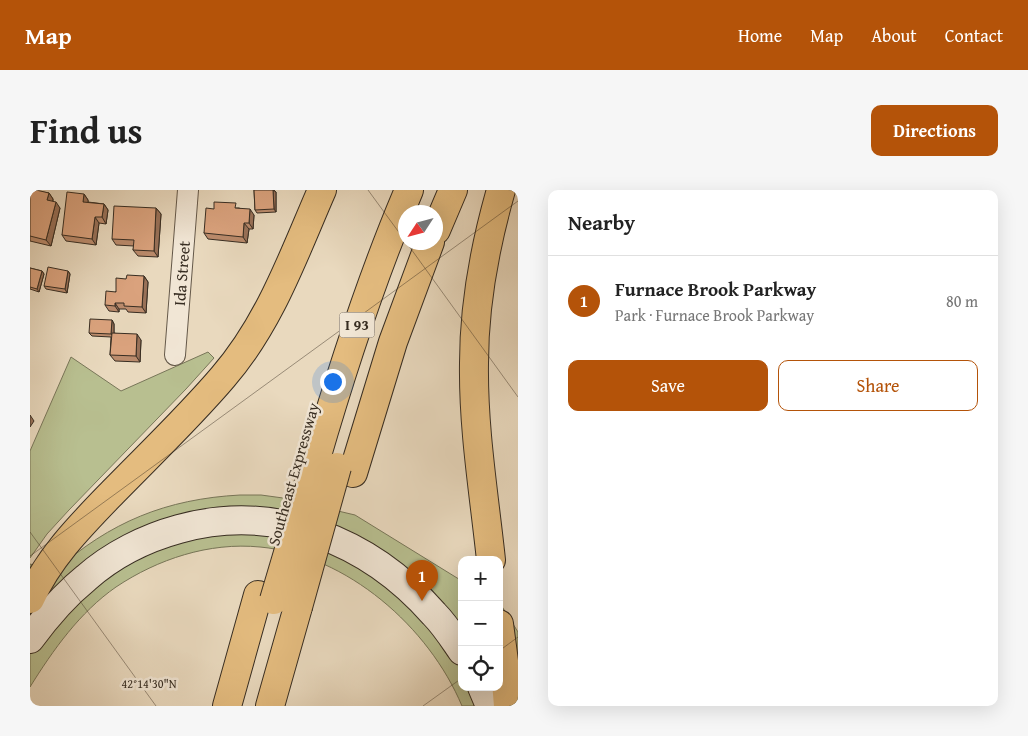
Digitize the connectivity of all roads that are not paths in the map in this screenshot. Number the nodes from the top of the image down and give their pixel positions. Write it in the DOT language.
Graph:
graph roads {
  1 [pos="188,190"];
  2 [pos="322,190"];
  3 [pos="453,190"];
  4 [pos="501,190"];
  5 [pos="408,195"];
  6 [pos="443,214"];
  7 [pos="407,250"];
  8 [pos="427,250"];
  9 [pos="175,355"];
  10 [pos="326,465"];
  11 [pos="491,556"];
  12 [pos="30,599"];
  13 [pos="286,604"];
  14 [pos="30,640"];
  15 [pos="459,646"];
  16 [pos="502,646"];
  17 [pos="484,691"];
  18 [pos="227,706"];
  19 [pos="245,706"];
  20 [pos="270,706"];
  21 [pos="288,706"];
  22 [pos="490,706"];
  23 [pos="508,706"];
  1 -- 9 [label="street, Ida Street"];
  2 -- 12 [label="highway"];
  3 -- 6 [label="highway"];
  4 -- 11 [label="highway"];
  5 -- 10 [label="highway, Southeast Expressway / I 93"];
  7 -- 10 [label="highway, I 93"];
  8 -- 10 [label="highway, Southeast Expressway / I 93"];
  10 -- 13 [label="highway, Southeast Expressway / I 93"];
  10 -- 13 [label="highway, Southeast Expressway / I 93"];
  13 -- 18 [label="highway, Southeast Expressway / I 93"];
  13 -- 19 [label="highway, I 93"];
  13 -- 20 [label="highway, I 93"];
  13 -- 21 [label="highway, Southeast Expressway / I 93"];
  14 -- 15 [label="main road"];
  16 -- 23 [label="highway"];
  17 -- 22 [label="main road"];
}
